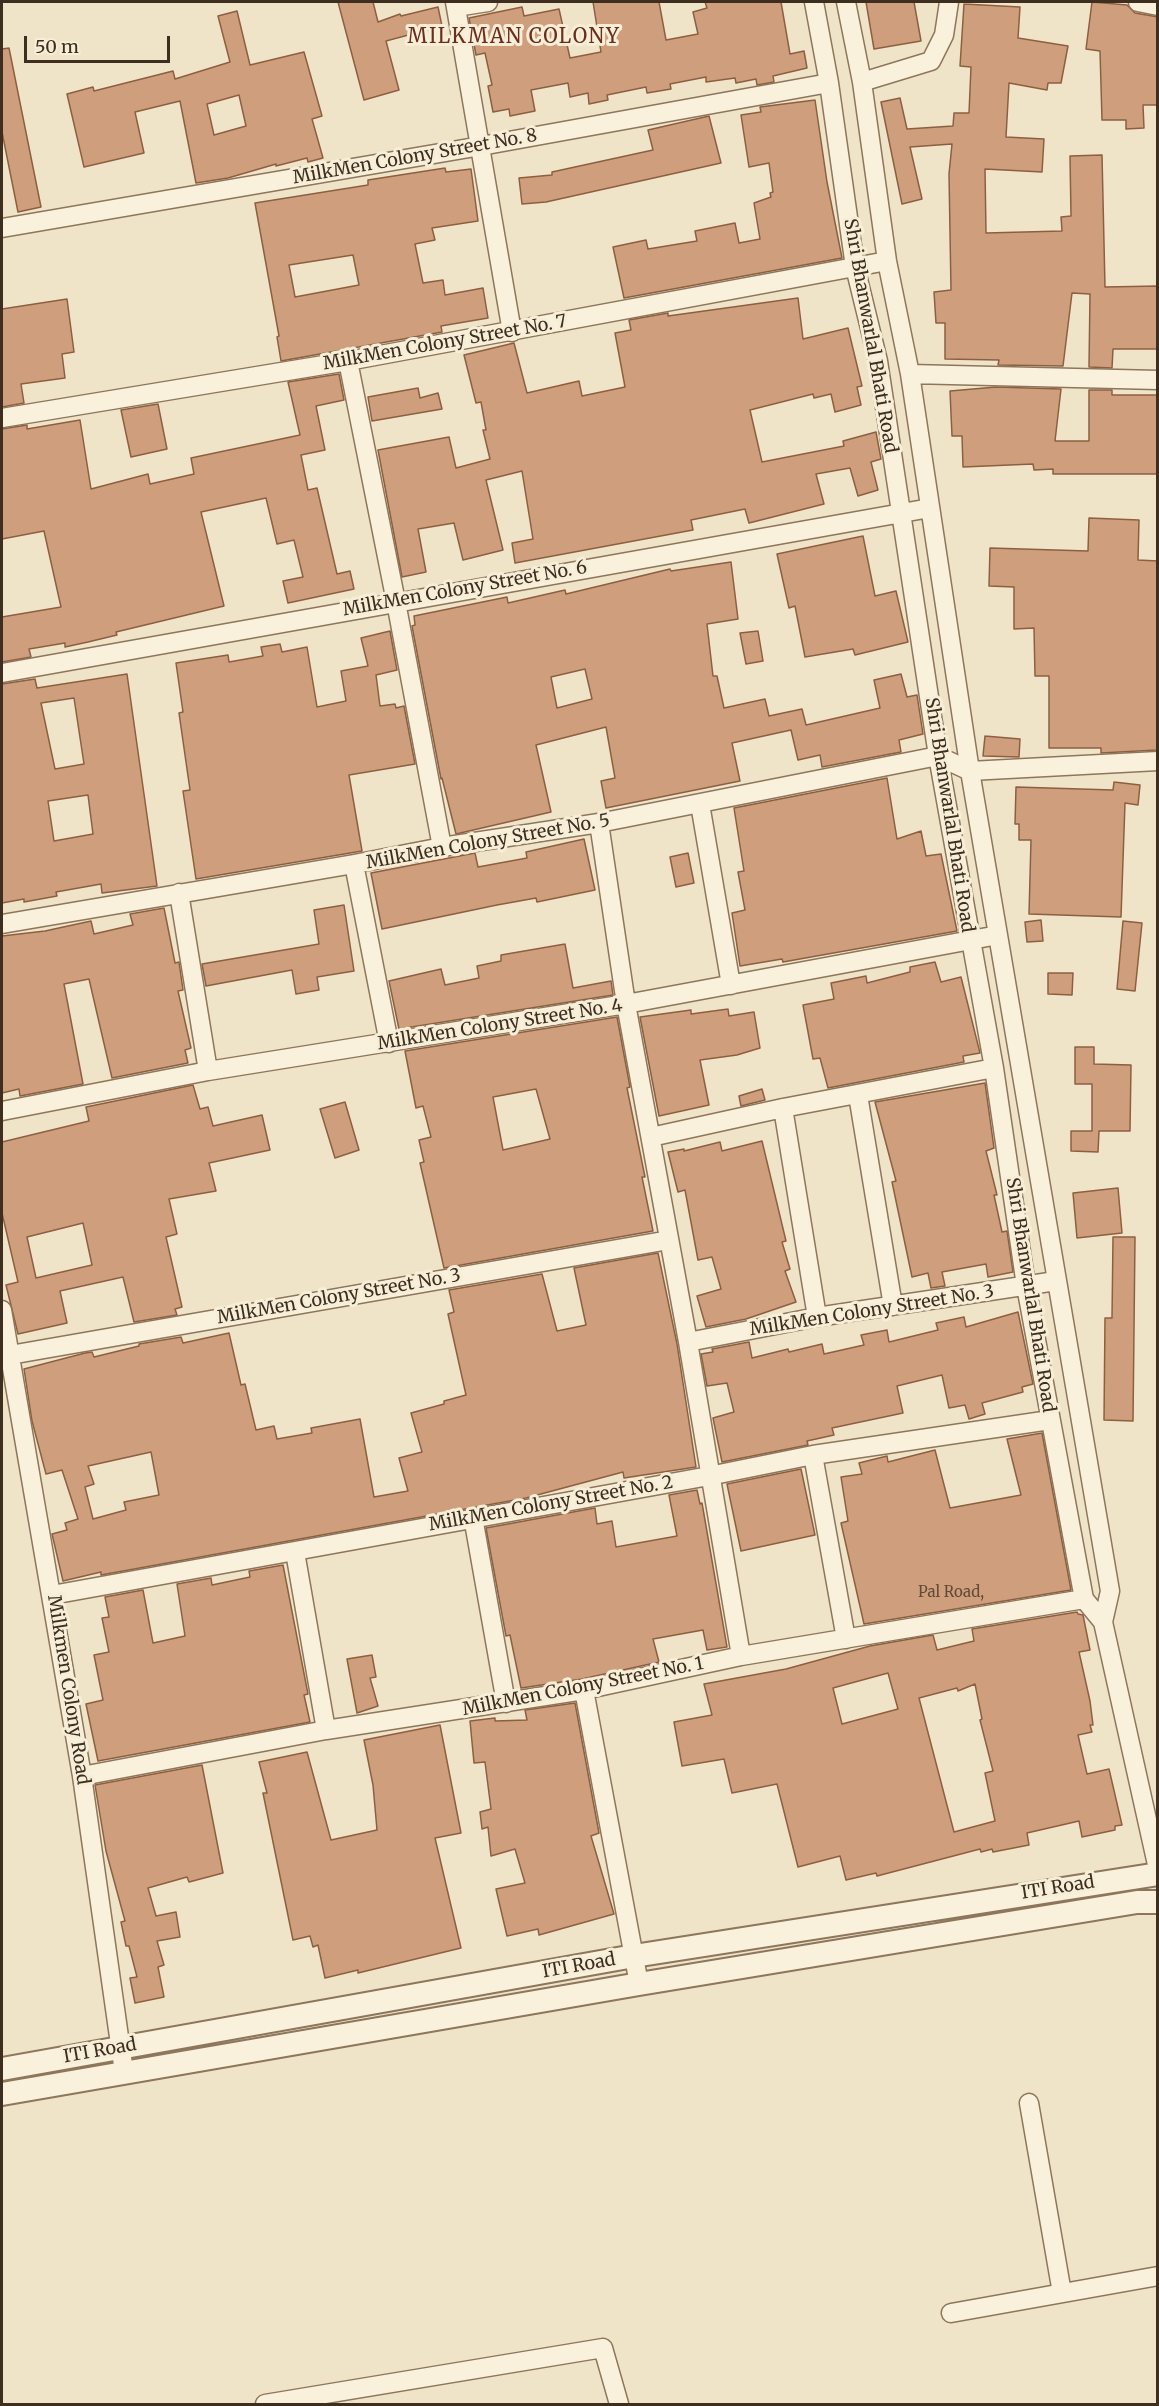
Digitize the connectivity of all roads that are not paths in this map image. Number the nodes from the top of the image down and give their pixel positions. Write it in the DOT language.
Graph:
graph roads {
  1 [pos="488,2"];
  2 [pos="814,2"];
  3 [pos="846,2"];
  4 [pos="949,2"];
  5 [pos="1138,2"];
  6 [pos="455,4"];
  7 [pos="1158,6"];
  8 [pos="829,82"];
  9 [pos="862,82"];
  10 [pos="481,146"];
  11 [pos="2,228"];
  12 [pos="887,261"];
  13 [pos="855,267"];
  14 [pos="512,332"];
  15 [pos="348,361"];
  16 [pos="910,374"];
  17 [pos="1158,380"];
  18 [pos="2,418"];
  19 [pos="930,508"];
  20 [pos="900,512"];
  21 [pos="396,602"];
  22 [pos="2,673"];
  23 [pos="938,756"];
  24 [pos="1158,761"];
  25 [pos="970,771"];
  26 [pos="700,804"];
  27 [pos="599,823"];
  28 [pos="442,847"];
  29 [pos="354,864"];
  30 [pos="179,893"];
  31 [pos="2,924"];
  32 [pos="998,935"];
  33 [pos="970,940"];
  34 [pos="731,985"];
  35 [pos="626,1004"];
  36 [pos="390,1043"];
  37 [pos="994,1068"];
  38 [pos="208,1071"];
  39 [pos="858,1095"];
  40 [pos="783,1108"];
  41 [pos="2,1111"];
  42 [pos="651,1137"];
  43 [pos="669,1240"];
  44 [pos="1056,1281"];
  45 [pos="1026,1286"];
  46 [pos="893,1306"];
  47 [pos="2,1310"];
  48 [pos="817,1317"];
  49 [pos="688,1342"];
  50 [pos="10,1355"];
  51 [pos="1050,1420"];
  52 [pos="813,1455"];
  53 [pos="709,1476"];
  54 [pos="473,1517"];
  55 [pos="295,1552"];
  56 [pos="52,1595"];
  57 [pos="1084,1599"];
  58 [pos="1103,1622"];
  59 [pos="846,1639"];
  60 [pos="741,1656"];
  61 [pos="584,1690"];
  62 [pos="506,1703"];
  63 [pos="326,1730"];
  64 [pos="82,1776"];
  65 [pos="1158,1869"];
  66 [pos="1158,1874"];
  67 [pos="1158,1902"];
  68 [pos="634,1956"];
  69 [pos="639,1984"];
  70 [pos="120,2048"];
  71 [pos="2,2068"];
  72 [pos="124,2072"];
  73 [pos="2,2094"];
  74 [pos="1029,2103"];
  75 [pos="1158,2276"];
  76 [pos="1062,2293"];
  77 [pos="951,2313"];
  78 [pos="265,2404"];
  79 [pos="619,2404"];
  1 -- 6 [label="street"];
  2 -- 8 [label="street, Shri Bhanwarlal Bhati Road"];
  3 -- 9 [label="street, Shri Bhanwarlal Bhati Road"];
  4 -- 9 [label="street"];
  5 -- 7 [label="street"];
  6 -- 10 [label="street"];
  8 -- 10 [label="street, MilkMen Colony Street No. 8"];
  8 -- 13 [label="street, Shri Bhanwarlal Bhati Road"];
  9 -- 12 [label="street, Shri Bhanwarlal Bhati Road"];
  10 -- 11 [label="street, MilkMen Colony Street No. 8"];
  10 -- 14 [label="street"];
  12 -- 13 [label="street, MilkMen Colony Street No. 7"];
  12 -- 16 [label="street, Shri Bhanwarlal Bhati Road"];
  13 -- 14 [label="street, MilkMen Colony Street No. 7"];
  13 -- 20 [label="street, Shri Bhanwarlal Bhati Road"];
  14 -- 15 [label="street, MilkMen Colony Street No. 7"];
  15 -- 18 [label="street, MilkMen Colony Street No. 7"];
  15 -- 21 [label="street"];
  16 -- 17 [label="street"];
  16 -- 19 [label="street, Shri Bhanwarlal Bhati Road"];
  19 -- 20 [label="street, MilkMen Colony Street No. 6"];
  19 -- 25 [label="street, Shri Bhanwarlal Bhati Road"];
  20 -- 21 [label="street, MilkMen Colony Street No. 6"];
  20 -- 23 [label="street, Shri Bhanwarlal Bhati Road"];
  21 -- 22 [label="street, MilkMen Colony Street No. 6"];
  21 -- 28 [label="street"];
  23 -- 25 [label="street"];
  23 -- 26 [label="street, MilkMen Colony Street No. 5"];
  23 -- 33 [label="street, Shri Bhanwarlal Bhati Road"];
  24 -- 25 [label="street"];
  25 -- 32 [label="street, Shri Bhanwarlal Bhati Road"];
  26 -- 27 [label="street, MilkMen Colony Street No. 5"];
  26 -- 34 [label="street"];
  27 -- 28 [label="street, MilkMen Colony Street No. 5"];
  27 -- 35 [label="street"];
  28 -- 29 [label="street, MilkMen Colony Street No. 5"];
  29 -- 30 [label="street, MilkMen Colony Street No. 5"];
  29 -- 36 [label="street"];
  30 -- 31 [label="street, MilkMen Colony Street No. 5"];
  30 -- 38 [label="street"];
  32 -- 33 [label="street, MilkMen Colony Street No. 4"];
  32 -- 44 [label="street, Shri Bhanwarlal Bhati Road"];
  33 -- 34 [label="street, MilkMen Colony Street No. 4"];
  33 -- 37 [label="street, Shri Bhanwarlal Bhati Road"];
  34 -- 35 [label="street, MilkMen Colony Street No. 4"];
  35 -- 36 [label="street, MilkMen Colony Street No. 4"];
  35 -- 42 [label="street"];
  36 -- 38 [label="street, MilkMen Colony Street No. 4"];
  37 -- 39 [label="street"];
  37 -- 45 [label="street, Shri Bhanwarlal Bhati Road"];
  38 -- 41 [label="street, MilkMen Colony Street No. 4"];
  39 -- 40 [label="street"];
  39 -- 46 [label="street"];
  40 -- 42 [label="street"];
  40 -- 48 [label="street"];
  42 -- 43 [label="street"];
  43 -- 49 [label="street"];
  43 -- 50 [label="street, MilkMen Colony Street No. 3"];
  44 -- 45 [label="street, MilkMen Colony Street No. 3"];
  44 -- 58 [label="street, Shri Bhanwarlal Bhati Road"];
  45 -- 46 [label="street, MilkMen Colony Street No. 3"];
  45 -- 51 [label="street, Shri Bhanwarlal Bhati Road"];
  46 -- 48 [label="street, MilkMen Colony Street No. 3"];
  47 -- 50 [label="street, Milkmen Colony Road"];
  48 -- 49 [label="street, MilkMen Colony Street No. 3"];
  49 -- 53 [label="street"];
  50 -- 56 [label="street, Milkmen Colony Road"];
  51 -- 52 [label="street, MilkMen Colony Street No. 2"];
  51 -- 57 [label="street, Shri Bhanwarlal Bhati Road"];
  52 -- 53 [label="street, MilkMen Colony Street No. 2"];
  52 -- 59 [label="street"];
  53 -- 54 [label="street, MilkMen Colony Street No. 2"];
  53 -- 60 [label="street"];
  54 -- 55 [label="street, MilkMen Colony Street No. 2"];
  54 -- 62 [label="street"];
  55 -- 56 [label="street, MilkMen Colony Street No. 2"];
  55 -- 63 [label="street"];
  56 -- 64 [label="street, Milkmen Colony Road"];
  57 -- 58 [label="street, Shri Bhanwarlal Bhati Road"];
  57 -- 59 [label="street, MilkMen Colony Street No. 1"];
  58 -- 65 [label="street, Shri Bhanwarlal Bhati Road"];
  59 -- 60 [label="street, MilkMen Colony Street No. 1"];
  60 -- 61 [label="street, MilkMen Colony Street No. 1"];
  61 -- 62 [label="street, MilkMen Colony Street No. 1"];
  61 -- 68 [label="street"];
  62 -- 63 [label="street, MilkMen Colony Street No. 1"];
  63 -- 64 [label="street, MilkMen Colony Street No. 1"];
  64 -- 70 [label="street, Milkmen Colony Road"];
  66 -- 68 [label="street, ITI Road"];
  67 -- 69 [label="street, ITI Road"];
  68 -- 69 [label="street"];
  68 -- 70 [label="street, ITI Road"];
  69 -- 72 [label="street, ITI Road"];
  70 -- 71 [label="street, ITI Road"];
  70 -- 72 [label="street, Milkmen Colony Road"];
  72 -- 73 [label="street, ITI Road"];
  74 -- 76 [label="street"];
  75 -- 76 [label="street"];
  76 -- 77 [label="street"];
  78 -- 79 [label="street"];
}
